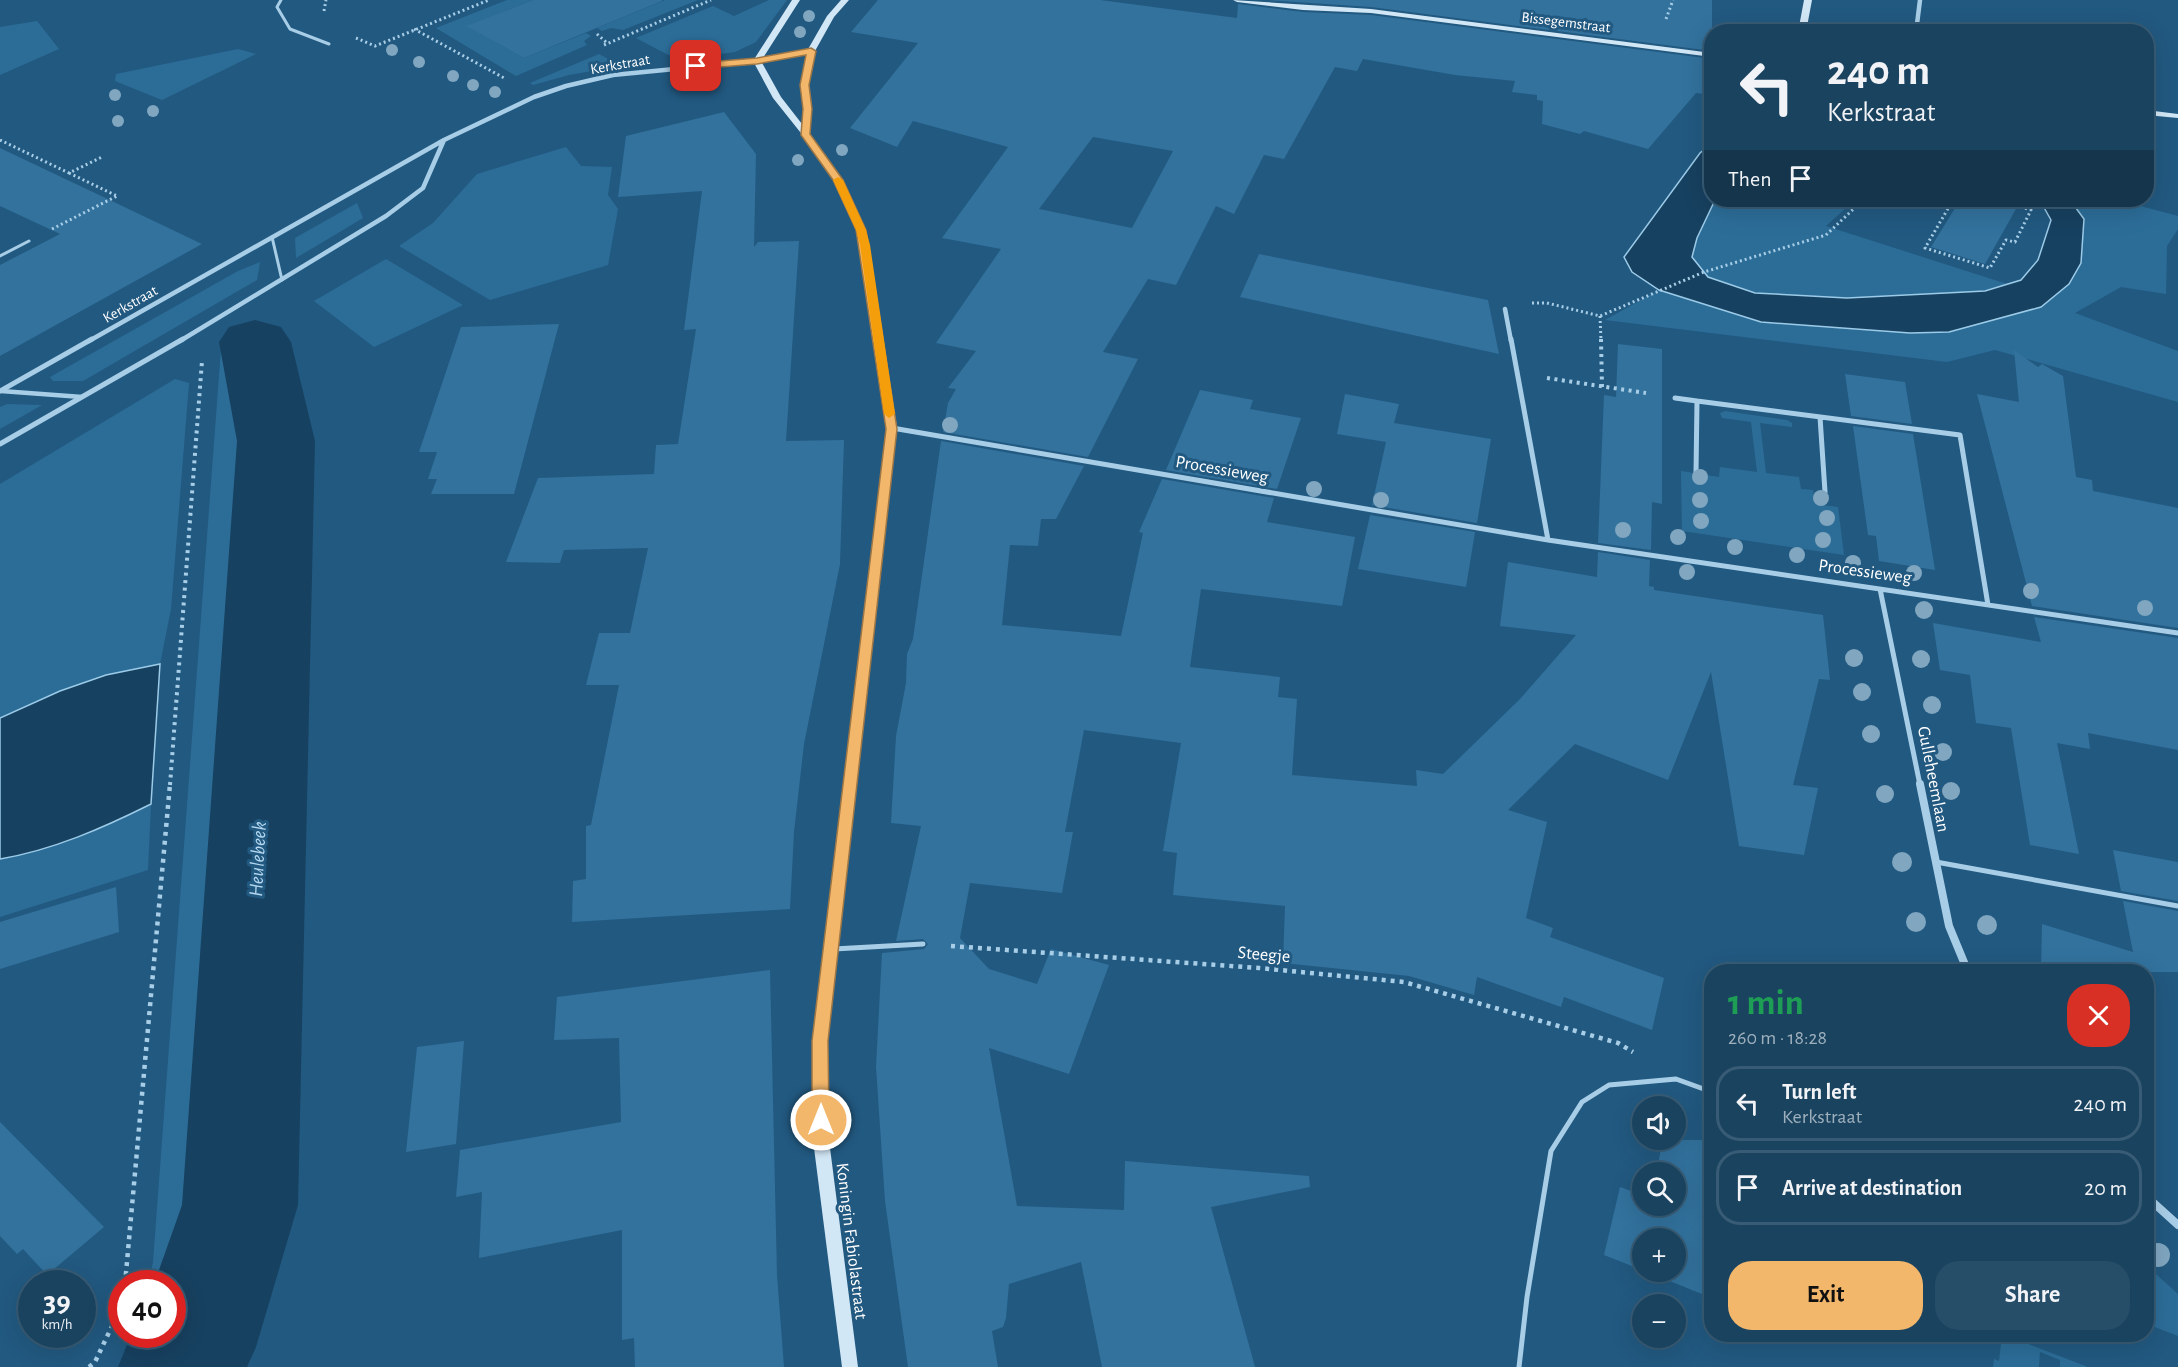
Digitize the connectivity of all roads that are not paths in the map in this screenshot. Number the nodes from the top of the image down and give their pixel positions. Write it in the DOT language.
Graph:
graph roads {
  1 [pos="281,0"];
  2 [pos="796,0"];
  3 [pos="844,0"];
  4 [pos="1238,0"];
  5 [pos="1309,0"];
  6 [pos="1808,0"];
  7 [pos="1920,0"];
  8 [pos="1303,8"];
  9 [pos="1804,24"];
  10 [pos="1917,24"];
  11 [pos="329,44"];
  12 [pos="811,51"];
  13 [pos="1704,54"];
  14 [pos="757,61"];
  15 [pos="2154,113"];
  16 [pos="2178,116"];
  17 [pos="805,135"];
  18 [pos="444,140"];
  19 [pos="272,237"];
  20 [pos="29,241"];
  21 [pos="0,256"];
  22 [pos="282,280"];
  23 [pos="1505,309"];
  24 [pos="0,391"];
  25 [pos="83,397"];
  26 [pos="1675,398"];
  27 [pos="1697,400"];
  28 [pos="1820,417"];
  29 [pos="891,429"];
  30 [pos="0,444"];
  31 [pos="1696,473"];
  32 [pos="1825,492"];
  33 [pos="1548,540"];
  34 [pos="1880,589"];
  35 [pos="1988,605"];
  36 [pos="2178,633"];
  37 [pos="1936,862"];
  38 [pos="2178,906"];
  39 [pos="924,944"];
  40 [pos="831,949"];
  41 [pos="1965,964"];
  42 [pos="1704,1089"];
  43 [pos="2154,1203"];
  44 [pos="2178,1225"];
  45 [pos="850,1367"];
  46 [pos="1519,1367"];
  1 -- 11 [label="lane"];
  2 -- 14 [label="street"];
  3 -- 12 [label="street"];
  4 -- 8 [label="street, Bissegemstraat"];
  5 -- 8 [label="street"];
  6 -- 9 [label="street"];
  7 -- 10 [label="street"];
  8 -- 13 [label="street, Bissegemstraat"];
  12 -- 14 [label="street, Kerkstraat"];
  12 -- 17 [label="street"];
  14 -- 17 [label="street, Koningin Fabiolastraat"];
  14 -- 18 [label="street, Kerkstraat"];
  15 -- 16 [label="street"];
  17 -- 29 [label="street, Koningin Fabiolastraat"];
  18 -- 19 [label="street, Kerkstraat"];
  18 -- 22 [label="street"];
  19 -- 22 [label="lane"];
  19 -- 24 [label="street, Kerkstraat"];
  20 -- 21 [label="lane"];
  22 -- 25 [label="street"];
  23 -- 33 [label="street"];
  24 -- 25 [label="lane, Kerkstraat"];
  25 -- 30 [label="street"];
  26 -- 27 [label="street"];
  27 -- 28 [label="street"];
  27 -- 31 [label="street"];
  28 -- 32 [label="street"];
  28 -- 35 [label="street"];
  29 -- 33 [label="street, Processieweg"];
  29 -- 40 [label="street, Koningin Fabiolastraat"];
  33 -- 34 [label="street, Processieweg"];
  34 -- 35 [label="street, Processieweg"];
  34 -- 37 [label="street, Gulleheemlaan"];
  35 -- 36 [label="street, Processieweg"];
  37 -- 38 [label="lane"];
  37 -- 41 [label="street, Gulleheemlaan"];
  39 -- 40 [label="lane"];
  40 -- 45 [label="street, Koningin Fabiolastraat"];
  42 -- 46 [label="lane"];
  43 -- 44 [label="street"];
}
